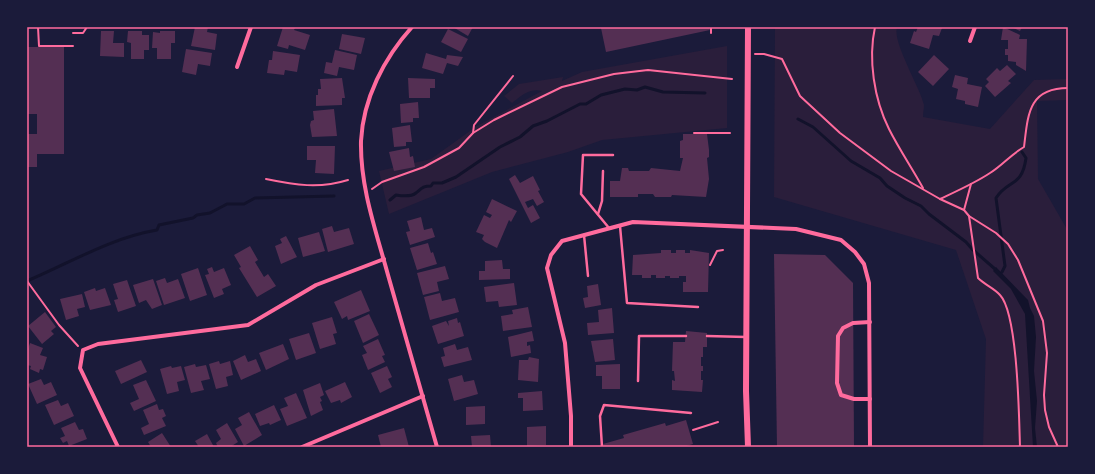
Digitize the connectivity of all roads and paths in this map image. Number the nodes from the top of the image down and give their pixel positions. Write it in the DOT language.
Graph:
graph roads {
  1 [pos="38,27"];
  2 [pos="87,27"];
  3 [pos="252,27"];
  4 [pos="412,27"];
  5 [pos="711,27"];
  6 [pos="748,27"];
  7 [pos="875,27"];
  8 [pos="975,27"];
  9 [pos="73,33"];
  10 [pos="711,33"];
  11 [pos="970,40"];
  12 [pos="73,46"];
  13 [pos="748,54"];
  14 [pos="236,67"];
  15 [pos="513,76"];
  16 [pos="732,79"];
  17 [pos="1068,88"];
  18 [pos="473,133"];
  19 [pos="694,133"];
  20 [pos="730,133"];
  21 [pos="613,155"];
  22 [pos="603,171"];
  23 [pos="266,179"];
  24 [pos="348,180"];
  25 [pos="971,183"];
  26 [pos="923,189"];
  27 [pos="366,194"];
  28 [pos="940,200"];
  29 [pos="964,210"];
  30 [pos="598,214"];
  31 [pos="969,216"];
  32 [pos="620,226"];
  33 [pos="747,226"];
  34 [pos="609,229"];
  35 [pos="584,235"];
  36 [pos="723,250"];
  37 [pos="384,259"];
  38 [pos="710,265"];
  39 [pos="588,276"];
  40 [pos="27,281"];
  41 [pos="698,307"];
  42 [pos="870,322"];
  43 [pos="686,336"];
  44 [pos="707,336"];
  45 [pos="746,337"];
  46 [pos="82,350"];
  47 [pos="638,381"];
  48 [pos="423,396"];
  49 [pos="870,399"];
  50 [pos="690,413"];
  51 [pos="718,422"];
  52 [pos="693,430"];
  53 [pos="118,447"];
  54 [pos="302,447"];
  55 [pos="438,447"];
  56 [pos="571,447"];
  57 [pos="602,447"];
  58 [pos="748,447"];
  59 [pos="870,447"];
  60 [pos="1020,447"];
  61 [pos="1058,447"];
  1 -- 12 [label="path"];
  2 -- 9 [label="path"];
  3 -- 14 [label="street"];
  4 -- 27 [label="street"];
  5 -- 10 [label="path"];
  6 -- 13 [label="main road"];
  7 -- 26 [label="path"];
  8 -- 11 [label="street"];
  13 -- 26 [label="path"];
  13 -- 33 [label="main road"];
  15 -- 18 [label="path"];
  16 -- 18 [label="path"];
  17 -- 25 [label="path"];
  18 -- 27 [label="path"];
  19 -- 20 [label="path"];
  21 -- 30 [label="lane"];
  22 -- 30 [label="lane"];
  23 -- 24 [label="path"];
  25 -- 28 [label="path"];
  25 -- 29 [label="path"];
  26 -- 28 [label="path"];
  27 -- 37 [label="street"];
  28 -- 29 [label="path"];
  29 -- 31 [label="path"];
  30 -- 34 [label="lane"];
  31 -- 60 [label="path"];
  31 -- 61 [label="path"];
  32 -- 33 [label="street"];
  32 -- 34 [label="street"];
  32 -- 41 [label="lane"];
  33 -- 42 [label="street"];
  33 -- 45 [label="main road"];
  34 -- 35 [label="street"];
  35 -- 39 [label="lane"];
  35 -- 56 [label="street"];
  36 -- 38 [label="path"];
  37 -- 46 [label="street"];
  37 -- 48 [label="street"];
  40 -- 46 [label="path"];
  42 -- 49 [label="street"];
  42 -- 49 [label="street"];
  43 -- 47 [label="lane"];
  44 -- 45 [label="lane"];
  45 -- 58 [label="main road"];
  46 -- 53 [label="street"];
  48 -- 54 [label="street"];
  48 -- 55 [label="street"];
  49 -- 59 [label="street"];
  50 -- 57 [label="lane"];
  51 -- 52 [label="path"];
}
